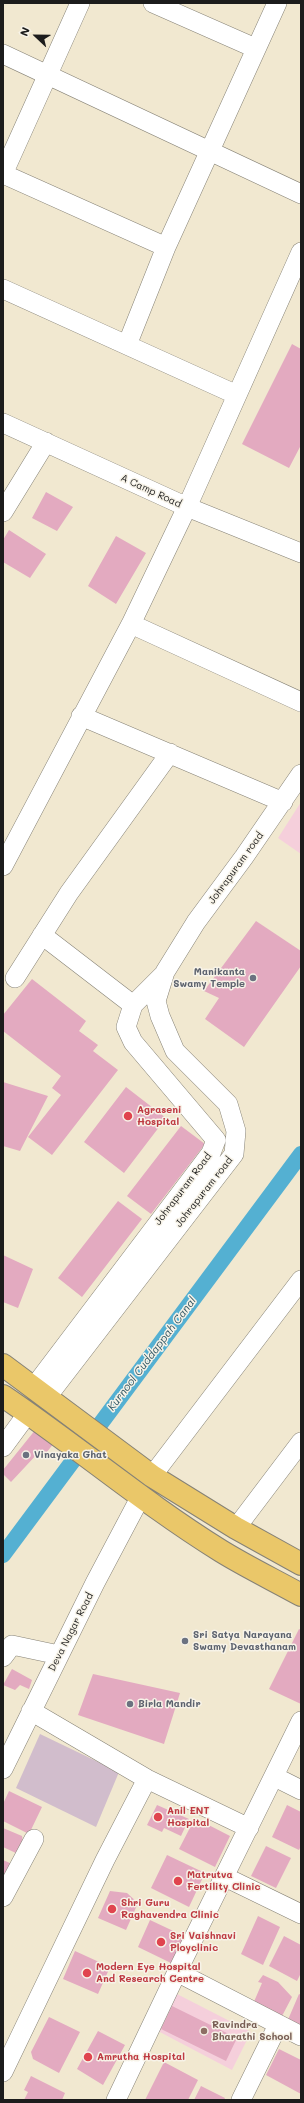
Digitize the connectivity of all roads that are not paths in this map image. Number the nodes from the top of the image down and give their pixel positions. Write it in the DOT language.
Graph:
graph roads {
  1 [pos="80,3"];
  2 [pos="154,3"];
  3 [pos="277,3"];
  4 [pos="255,48"];
  5 [pos="3,54"];
  6 [pos="48,75"];
  7 [pos="209,151"];
  8 [pos="3,174"];
  9 [pos="301,194"];
  10 [pos="166,247"];
  11 [pos="301,252"];
  12 [pos="3,290"];
  13 [pos="127,346"];
  14 [pos="237,395"];
  15 [pos="3,423"];
  16 [pos="46,442"];
  17 [pos="187,507"];
  18 [pos="3,512"];
  19 [pos="301,554"];
  20 [pos="131,624"];
  21 [pos="301,702"];
  22 [pos="81,716"];
  23 [pos="170,753"];
  24 [pos="301,774"];
  25 [pos="283,802"];
  26 [pos="3,866"];
  27 [pos="42,935"];
  28 [pos="165,972"];
  29 [pos="15,978"];
  30 [pos="134,1005"];
  31 [pos="301,1280"];
  32 [pos="3,1365"];
  33 [pos="3,1396"];
  34 [pos="47,1396"];
  35 [pos="35,1418"];
  36 [pos="301,1442"];
  37 [pos="3,1447"];
  38 [pos="152,1476"];
  39 [pos="141,1496"];
  40 [pos="236,1528"];
  41 [pos="301,1564"];
  42 [pos="301,1595"];
  43 [pos="59,1655"];
  44 [pos="3,1657"];
  45 [pos="31,1711"];
  46 [pos="301,1721"];
  47 [pos="3,1769"];
  48 [pos="274,1777"];
  49 [pos="147,1779"];
  50 [pos="301,1790"];
  51 [pos="249,1828"];
  52 [pos="34,1839"];
  53 [pos="225,1877"];
  54 [pos="3,1897"];
  55 [pos="301,1914"];
  56 [pos="177,1972"];
  57 [pos="278,2025"];
  58 [pos="301,2036"];
  59 [pos="3,2072"];
  60 [pos="116,2100"];
  61 [pos="241,2100"];
  1 -- 6 [label="street"];
  2 -- 4 [label="street"];
  3 -- 4 [label="street"];
  4 -- 7 [label="street"];
  5 -- 6 [label="street"];
  6 -- 7 [label="street"];
  6 -- 8 [label="street"];
  7 -- 9 [label="street"];
  7 -- 10 [label="street"];
  8 -- 10 [label="street"];
  10 -- 13 [label="street"];
  11 -- 14 [label="street"];
  12 -- 13 [label="street"];
  13 -- 14 [label="street"];
  14 -- 17 [label="street"];
  15 -- 16 [label="street, A Camp Road"];
  16 -- 17 [label="street, A Camp Road"];
  16 -- 18 [label="street"];
  17 -- 19 [label="street, A Camp Road"];
  17 -- 20 [label="street"];
  20 -- 21 [label="street"];
  20 -- 22 [label="street"];
  22 -- 23 [label="street"];
  22 -- 26 [label="street"];
  23 -- 25 [label="street"];
  23 -- 27 [label="street"];
  24 -- 25 [label="street, Johrapuram road"];
  25 -- 28 [label="street, Johrapuram road"];
  27 -- 29 [label="street"];
  27 -- 30 [label="street"];
  28 -- 30 [label="street, Johrapuram Road"];
  28 -- 34 [label="street, Johrapuram road"];
  30 -- 34 [label="street, Johrapuram Road"];
  31 -- 38 [label="street"];
  32 -- 34 [label="main road"];
  33 -- 35 [label="main road"];
  34 -- 38 [label="main road"];
  35 -- 37 [label="street"];
  35 -- 39 [label="main road"];
  36 -- 40 [label="street"];
  38 -- 40 [label="main road"];
  39 -- 42 [label="main road"];
  39 -- 43 [label="street, Deva Nagar Road"];
  40 -- 41 [label="main road"];
  43 -- 44 [label="street"];
  43 -- 45 [label="street, Deva Nagar Road"];
  45 -- 47 [label="street, Deva Nagar Road"];
  45 -- 49 [label="street"];
  46 -- 48 [label="street"];
  48 -- 50 [label="street"];
  48 -- 51 [label="street"];
  49 -- 51 [label="street"];
  49 -- 59 [label="street"];
  51 -- 53 [label="street"];
  52 -- 54 [label="street"];
  53 -- 55 [label="street"];
  53 -- 56 [label="street"];
  56 -- 57 [label="street"];
  56 -- 60 [label="street"];
  57 -- 58 [label="street"];
  57 -- 61 [label="street"];
}
